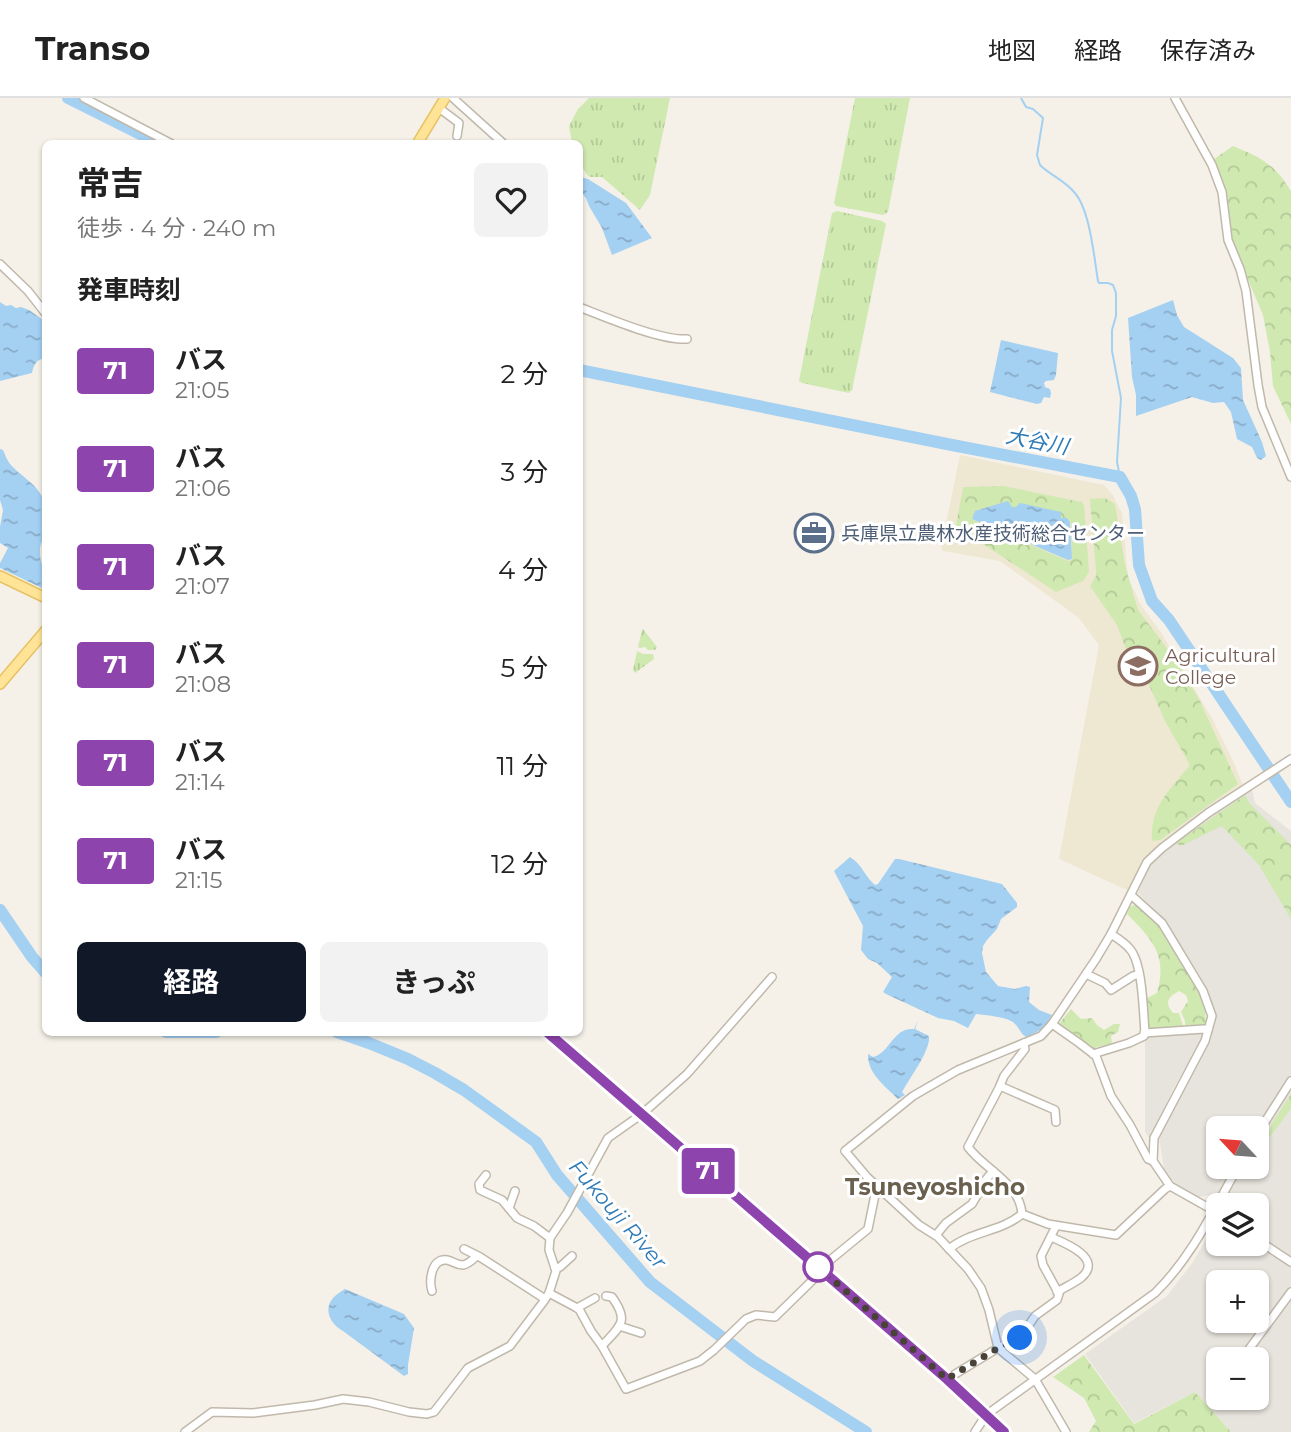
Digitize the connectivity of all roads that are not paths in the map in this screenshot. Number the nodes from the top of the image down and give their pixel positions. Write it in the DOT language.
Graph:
graph roads {
  1 [pos="84,98"];
  2 [pos="445,98"];
  3 [pos="453,98"];
  4 [pos="1175,98"];
  5 [pos="439,108"];
  6 [pos="457,136"];
  7 [pos="164,140"];
  8 [pos="419,140"];
  9 [pos="500,140"];
  10 [pos="0,264"];
  11 [pos="583,308"];
  12 [pos="42,309"];
  13 [pos="687,339"];
  14 [pos="1291,477"];
  15 [pos="0,576"];
  16 [pos="42,596"];
  17 [pos="42,634"];
  18 [pos="0,684"];
  19 [pos="1291,759"];
  20 [pos="1131,895"];
  21 [pos="1111,934"];
  22 [pos="1086,974"];
  23 [pos="1139,974"];
  24 [pos="772,977"];
  25 [pos="1052,1024"];
  26 [pos="1208,1030"];
  27 [pos="1144,1033"];
  28 [pos="552,1036"];
  29 [pos="1024,1043"];
  30 [pos="1093,1054"];
  31 [pos="1291,1081"];
  32 [pos="1000,1086"];
  33 [pos="642,1114"];
  34 [pos="1269,1116"];
  35 [pos="1056,1122"];
  36 [pos="1153,1161"];
  37 [pos="993,1171"];
  38 [pos="486,1175"];
  39 [pos="1170,1186"];
  40 [pos="879,1187"];
  41 [pos="514,1191"];
  42 [pos="1206,1206"];
  43 [pos="509,1208"];
  44 [pos="1022,1214"];
  45 [pos="1056,1226"];
  46 [pos="1206,1227"];
  47 [pos="936,1235"];
  48 [pos="1051,1237"];
  49 [pos="550,1238"];
  50 [pos="1269,1248"];
  51 [pos="464,1249"];
  52 [pos="949,1249"];
  53 [pos="477,1256"];
  54 [pos="572,1256"];
  55 [pos="1291,1262"];
  56 [pos="555,1268"];
  57 [pos="823,1270"];
  58 [pos="432,1291"];
  59 [pos="1057,1292"];
  60 [pos="1291,1292"];
  61 [pos="547,1296"];
  62 [pos="606,1296"];
  63 [pos="596,1298"];
  64 [pos="577,1308"];
  65 [pos="619,1326"];
  66 [pos="641,1333"];
  67 [pos="602,1346"];
  68 [pos="1251,1347"];
  69 [pos="998,1348"];
  70 [pos="947,1379"];
  71 [pos="1035,1379"];
  72 [pos="986,1415"];
  73 [pos="185,1432"];
  74 [pos="975,1432"];
  75 [pos="1004,1432"];
  76 [pos="1066,1432"];
  1 -- 7 [label="street"];
  2 -- 5 [label="main road"];
  3 -- 9 [label="street"];
  4 -- 14 [label="street"];
  5 -- 6 [label="street"];
  5 -- 8 [label="main road"];
  10 -- 12 [label="street"];
  11 -- 13 [label="street"];
  15 -- 16 [label="main road"];
  17 -- 18 [label="main road"];
  19 -- 20 [label="street"];
  20 -- 21 [label="street"];
  20 -- 26 [label="street"];
  21 -- 22 [label="street"];
  21 -- 23 [label="street"];
  22 -- 23 [label="street"];
  22 -- 25 [label="street"];
  23 -- 27 [label="street"];
  24 -- 33 [label="street"];
  25 -- 29 [label="street"];
  25 -- 30 [label="street"];
  26 -- 27 [label="street"];
  26 -- 36 [label="street"];
  27 -- 30 [label="street"];
  28 -- 33 [label="main road"];
  29 -- 32 [label="street"];
  29 -- 40 [label="street"];
  30 -- 36 [label="street"];
  31 -- 34 [label="street"];
  32 -- 35 [label="street"];
  32 -- 37 [label="street"];
  33 -- 49 [label="street"];
  33 -- 57 [label="main road"];
  36 -- 39 [label="street"];
  37 -- 44 [label="street"];
  37 -- 47 [label="street"];
  38 -- 43 [label="street"];
  39 -- 42 [label="street"];
  39 -- 45 [label="street"];
  40 -- 47 [label="street"];
  40 -- 57 [label="street"];
  41 -- 43 [label="street"];
  43 -- 49 [label="street"];
  44 -- 45 [label="street"];
  44 -- 52 [label="street"];
  45 -- 48 [label="street"];
  46 -- 71 [label="street"];
  47 -- 52 [label="street"];
  48 -- 59 [label="street"];
  48 -- 59 [label="street"];
  49 -- 56 [label="street"];
  50 -- 55 [label="street"];
  51 -- 53 [label="street"];
  52 -- 69 [label="street"];
  53 -- 58 [label="street"];
  53 -- 61 [label="street"];
  54 -- 56 [label="street"];
  56 -- 61 [label="street"];
  57 -- 67 [label="street"];
  57 -- 70 [label="main road"];
  59 -- 69 [label="street"];
  60 -- 68 [label="street"];
  61 -- 64 [label="street"];
  61 -- 73 [label="street"];
  62 -- 65 [label="street"];
  63 -- 64 [label="street"];
  64 -- 67 [label="street"];
  65 -- 66 [label="street"];
  65 -- 67 [label="street"];
  69 -- 70 [label="street"];
  69 -- 71 [label="street"];
  70 -- 72 [label="main road"];
  71 -- 72 [label="street"];
  71 -- 76 [label="street"];
  72 -- 74 [label="street"];
  72 -- 75 [label="main road"];
}
